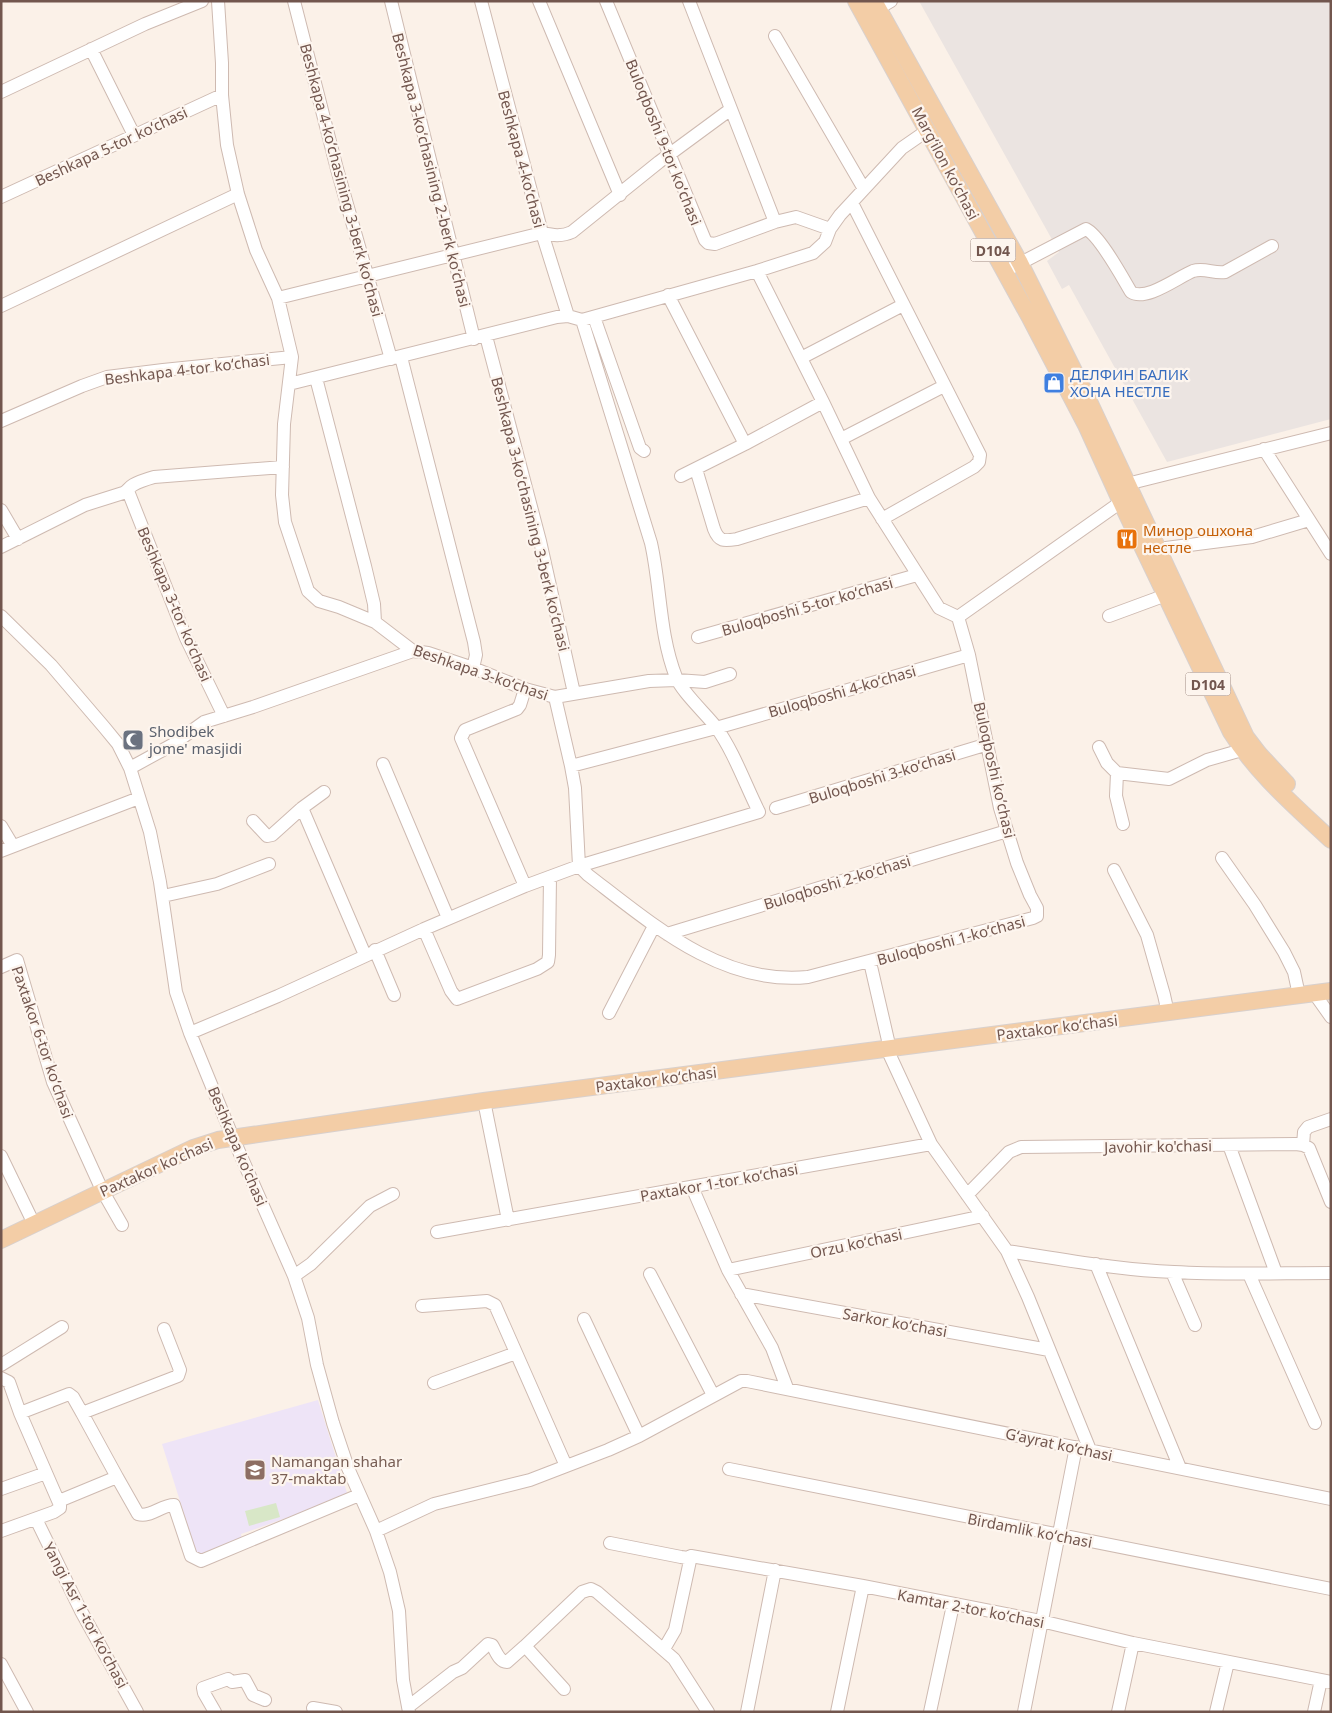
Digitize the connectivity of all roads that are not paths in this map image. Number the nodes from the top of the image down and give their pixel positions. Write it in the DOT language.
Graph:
graph roads {
  1 [pos="202,1"];
  2 [pos="218,1"];
  3 [pos="294,1"];
  4 [pos="391,1"];
  5 [pos="482,1"];
  6 [pos="539,1"];
  7 [pos="606,1"];
  8 [pos="689,1"];
  9 [pos="856,1"];
  10 [pos="881,4"];
  11 [pos="774,36"];
  12 [pos="91,49"];
  13 [pos="1,92"];
  14 [pos="222,96"];
  15 [pos="731,109"];
  16 [pos="928,130"];
  17 [pos="134,135"];
  18 [pos="671,155"];
  19 [pos="864,189"];
  20 [pos="238,194"];
  21 [pos="620,195"];
  22 [pos="1,197"];
  23 [pos="852,203"];
  24 [pos="775,222"];
  25 [pos="830,229"];
  26 [pos="542,233"];
  27 [pos="1272,246"];
  28 [pos="452,255"];
  29 [pos="1020,263"];
  30 [pos="757,271"];
  31 [pos="1004,272"];
  32 [pos="368,275"];
  33 [pos="668,295"];
  34 [pos="278,298"];
  35 [pos="1,306"];
  36 [pos="903,306"];
  37 [pos="568,316"];
  38 [pos="588,318"];
  39 [pos="480,337"];
  40 [pos="292,357"];
  41 [pos="396,358"];
  42 [pos="801,358"];
  43 [pos="316,378"];
  44 [pos="289,384"];
  45 [pos="944,386"];
  46 [pos="823,402"];
  47 [pos="1,421"];
  48 [pos="1331,433"];
  49 [pos="841,439"];
  50 [pos="745,444"];
  51 [pos="1264,449"];
  52 [pos="644,452"];
  53 [pos="283,466"];
  54 [pos="696,469"];
  55 [pos="681,476"];
  56 [pos="1127,484"];
  57 [pos="128,491"];
  58 [pos="869,498"];
  59 [pos="1121,502"];
  60 [pos="1,510"];
  61 [pos="882,519"];
  62 [pos="1309,520"];
  63 [pos="18,539"];
  64 [pos="1,546"];
  65 [pos="1158,549"];
  66 [pos="1331,554"];
  67 [pos="917,575"];
  68 [pos="1166,594"];
  69 [pos="1,616"];
  70 [pos="1108,616"];
  71 [pos="958,617"];
  72 [pos="375,622"];
  73 [pos="698,637"];
  74 [pos="412,651"];
  75 [pos="969,655"];
  76 [pos="474,668"];
  77 [pos="730,674"];
  78 [pos="677,680"];
  79 [pos="524,689"];
  80 [pos="574,693"];
  81 [pos="555,697"];
  82 [pos="224,716"];
  83 [pos="716,728"];
  84 [pos="988,744"];
  85 [pos="1100,747"];
  86 [pos="1242,750"];
  87 [pos="383,764"];
  88 [pos="571,766"];
  89 [pos="130,768"];
  90 [pos="1117,773"];
  91 [pos="324,792"];
  92 [pos="139,798"];
  93 [pos="302,808"];
  94 [pos="776,808"];
  95 [pos="253,821"];
  96 [pos="1123,824"];
  97 [pos="1,826"];
  98 [pos="1331,826"];
  99 [pos="1007,831"];
  100 [pos="1331,840"];
  101 [pos="7,848"];
  102 [pos="1222,858"];
  103 [pos="269,864"];
  104 [pos="579,866"];
  105 [pos="1114,870"];
  106 [pos="550,877"];
  107 [pos="525,886"];
  108 [pos="163,896"];
  109 [pos="448,918"];
  110 [pos="1033,918"];
  111 [pos="654,926"];
  112 [pos="424,929"];
  113 [pos="668,934"];
  114 [pos="370,953"];
  115 [pos="870,962"];
  116 [pos="1,967"];
  117 [pos="1331,991"];
  118 [pos="1307,994"];
  119 [pos="394,995"];
  120 [pos="609,1013"];
  121 [pos="1168,1013"];
  122 [pos="1331,1017"];
  123 [pos="190,1033"];
  124 [pos="889,1049"];
  125 [pos="484,1101"];
  126 [pos="1331,1111"];
  127 [pos="1331,1119"];
  128 [pos="1308,1127"];
  129 [pos="233,1138"];
  130 [pos="931,1144"];
  131 [pos="1302,1144"];
  132 [pos="1229,1145"];
  133 [pos="1,1156"];
  134 [pos="692,1187"];
  135 [pos="102,1190"];
  136 [pos="393,1194"];
  137 [pos="967,1195"];
  138 [pos="1331,1202"];
  139 [pos="983,1216"];
  140 [pos="508,1220"];
  141 [pos="34,1224"];
  142 [pos="122,1225"];
  143 [pos="438,1232"];
  144 [pos="1,1240"];
  145 [pos="1007,1251"];
  146 [pos="1096,1264"];
  147 [pos="728,1270"];
  148 [pos="1172,1272"];
  149 [pos="1276,1273"];
  150 [pos="1331,1273"];
  151 [pos="650,1274"];
  152 [pos="1249,1274"];
  153 [pos="294,1276"];
  154 [pos="741,1294"];
  155 [pos="422,1306"];
  156 [pos="584,1319"];
  157 [pos="1195,1325"];
  158 [pos="62,1327"];
  159 [pos="164,1329"];
  160 [pos="1049,1350"];
  161 [pos="516,1352"];
  162 [pos="1,1365"];
  163 [pos="1,1378"];
  164 [pos="434,1383"];
  165 [pos="788,1388"];
  166 [pos="713,1395"];
  167 [pos="20,1413"];
  168 [pos="82,1413"];
  169 [pos="1315,1423"];
  170 [pos="639,1436"];
  171 [pos="1076,1447"];
  172 [pos="1090,1450"];
  173 [pos="566,1466"];
  174 [pos="1180,1468"];
  175 [pos="729,1469"];
  176 [pos="46,1473"];
  177 [pos="117,1477"];
  178 [pos="1,1489"];
  179 [pos="359,1495"];
  180 [pos="1331,1499"];
  181 [pos="59,1501"];
  182 [pos="36,1518"];
  183 [pos="1,1531"];
  184 [pos="376,1531"];
  185 [pos="1058,1535"];
  186 [pos="610,1543"];
  187 [pos="691,1556"];
  188 [pos="775,1570"];
  189 [pos="862,1586"];
  190 [pos="1331,1589"];
  191 [pos="953,1605"];
  192 [pos="1041,1621"];
  193 [pos="1133,1643"];
  194 [pos="525,1646"];
  195 [pos="664,1649"];
  196 [pos="1228,1662"];
  197 [pos="1,1664"];
  198 [pos="1326,1681"];
  199 [pos="564,1689"];
  200 [pos="264,1700"];
  201 [pos="313,1708"];
  202 [pos="408,1709"];
  203 [pos="27,1712"];
  204 [pos="137,1712"];
  205 [pos="215,1712"];
  206 [pos="336,1712"];
  207 [pos="708,1712"];
  208 [pos="747,1712"];
  209 [pos="837,1712"];
  210 [pos="930,1712"];
  211 [pos="1024,1712"];
  212 [pos="1118,1712"];
  213 [pos="1216,1712"];
  214 [pos="1314,1712"];
  1 -- 12 [label="street"];
  2 -- 14 [label="street, Beshkapa 4-tor koʻchasi"];
  3 -- 32 [label="street, Beshkapa 4-koʻchasining 3-berk koʻchasi"];
  4 -- 28 [label="street, Beshkapa 3-koʻchasining 2-berk koʻchasi"];
  5 -- 26 [label="street, Beshkapa 4-koʻchasi"];
  6 -- 21 [label="street"];
  7 -- 18 [label="street, Buloqboshi 9-tor koʻchasi"];
  8 -- 15 [label="street"];
  9 -- 16 [label="main road, Margʻilon koʻchasi / D104"];
  10 -- 29 [label="main road, Margʻilon koʻchasi / D104"];
  11 -- 19 [label="street"];
  12 -- 13 [label="street"];
  12 -- 17 [label="street"];
  14 -- 17 [label="street, Beshkapa 5-tor koʻchasi"];
  14 -- 20 [label="street, Beshkapa 4-tor koʻchasi"];
  15 -- 18 [label="street"];
  15 -- 24 [label="street"];
  16 -- 19 [label="street"];
  16 -- 31 [label="main road, Margʻilon koʻchasi / D104"];
  17 -- 22 [label="street, Beshkapa 5-tor koʻchasi"];
  18 -- 21 [label="street"];
  18 -- 24 [label="street, Buloqboshi 9-tor koʻchasi"];
  19 -- 23 [label="street"];
  20 -- 34 [label="street, Beshkapa 4-tor koʻchasi"];
  20 -- 35 [label="street"];
  21 -- 26 [label="street"];
  23 -- 25 [label="street"];
  23 -- 36 [label="street"];
  24 -- 25 [label="street"];
  25 -- 30 [label="street"];
  26 -- 28 [label="street"];
  26 -- 37 [label="street, Beshkapa 4-koʻchasi"];
  27 -- 29 [label="street"];
  28 -- 32 [label="street"];
  28 -- 39 [label="street, Beshkapa 3-koʻchasining 2-berk koʻchasi"];
  29 -- 31 [label="street"];
  29 -- 56 [label="main road, Margʻilon koʻchasi / D104"];
  30 -- 33 [label="street"];
  30 -- 42 [label="street"];
  31 -- 59 [label="main road, Margʻilon koʻchasi / D104"];
  32 -- 34 [label="street"];
  32 -- 41 [label="street, Beshkapa 4-koʻchasining 3-berk koʻchasi"];
  33 -- 38 [label="street"];
  33 -- 50 [label="street"];
  34 -- 40 [label="street, Beshkapa 4-tor koʻchasi"];
  36 -- 42 [label="street"];
  36 -- 45 [label="street"];
  37 -- 38 [label="street"];
  37 -- 39 [label="street"];
  38 -- 52 [label="street"];
  38 -- 78 [label="street"];
  39 -- 41 [label="street"];
  39 -- 80 [label="street, Beshkapa 3-koʻchasining 3-berk koʻchasi"];
  40 -- 44 [label="street, Beshkapa 4-tor koʻchasi"];
  40 -- 47 [label="street, Beshkapa 4-tor koʻchasi"];
  41 -- 43 [label="street"];
  41 -- 76 [label="street"];
  42 -- 46 [label="street"];
  43 -- 44 [label="street"];
  43 -- 72 [label="street"];
  44 -- 53 [label="street, Beshkapa 3-koʻchasi"];
  45 -- 49 [label="street"];
  45 -- 61 [label="street"];
  46 -- 49 [label="street"];
  46 -- 50 [label="street"];
  48 -- 51 [label="street"];
  49 -- 58 [label="street"];
  50 -- 54 [label="street"];
  51 -- 56 [label="street"];
  51 -- 62 [label="street"];
  53 -- 57 [label="street"];
  53 -- 72 [label="street, Beshkapa 3-koʻchasi"];
  54 -- 55 [label="street"];
  54 -- 58 [label="street"];
  56 -- 65 [label="main road, Margʻilon koʻchasi / D104"];
  57 -- 63 [label="street"];
  57 -- 82 [label="street, Beshkapa 3-tor koʻchasi"];
  58 -- 61 [label="street"];
  59 -- 68 [label="main road, Margʻilon koʻchasi / D104"];
  59 -- 71 [label="street"];
  60 -- 63 [label="street"];
  61 -- 67 [label="street"];
  62 -- 65 [label="street"];
  62 -- 66 [label="street"];
  63 -- 64 [label="street"];
  65 -- 98 [label="main road, Margʻilon koʻchasi / D104"];
  67 -- 71 [label="street"];
  67 -- 73 [label="street, Buloqboshi 5-tor koʻchasi"];
  68 -- 70 [label="street"];
  68 -- 86 [label="main road, Margʻilon koʻchasi / D104"];
  69 -- 89 [label="street, Beshkapa ko'chasi"];
  71 -- 75 [label="street, Buloqboshi koʻchasi"];
  72 -- 74 [label="street, Beshkapa 3-koʻchasi"];
  74 -- 76 [label="street, Beshkapa 3-koʻchasi"];
  74 -- 82 [label="street"];
  75 -- 83 [label="street, Buloqboshi 4-koʻchasi"];
  75 -- 84 [label="street, Buloqboshi koʻchasi"];
  76 -- 79 [label="street, Beshkapa 3-koʻchasi"];
  77 -- 78 [label="street, Beshkapa 3-koʻchasi"];
  78 -- 80 [label="street, Beshkapa 3-koʻchasi"];
  78 -- 83 [label="street"];
  79 -- 81 [label="street, Beshkapa 3-koʻchasi"];
  79 -- 107 [label="street"];
  80 -- 81 [label="street, Beshkapa 3-koʻchasi"];
  81 -- 88 [label="street"];
  82 -- 89 [label="street"];
  83 -- 88 [label="street, Buloqboshi 4-koʻchasi"];
  83 -- 104 [label="street"];
  84 -- 94 [label="street, Buloqboshi 3-koʻchasi"];
  84 -- 99 [label="street, Buloqboshi koʻchasi"];
  85 -- 90 [label="street"];
  86 -- 90 [label="street"];
  86 -- 100 [label="main road, Margʻilon koʻchasi / D104"];
  87 -- 109 [label="street"];
  88 -- 104 [label="street"];
  89 -- 92 [label="street, Beshkapa ko'chasi"];
  90 -- 96 [label="street"];
  91 -- 93 [label="street"];
  92 -- 101 [label="street"];
  92 -- 108 [label="street, Beshkapa ko'chasi"];
  93 -- 95 [label="street"];
  93 -- 114 [label="street"];
  97 -- 101 [label="street"];
  99 -- 110 [label="street, Buloqboshi koʻchasi"];
  99 -- 113 [label="street, Buloqboshi 2-koʻchasi"];
  102 -- 118 [label="street"];
  103 -- 108 [label="street"];
  104 -- 106 [label="street"];
  104 -- 111 [label="street, Buloqboshi 1-koʻchasi"];
  105 -- 121 [label="street"];
  106 -- 107 [label="street"];
  106 -- 112 [label="street"];
  107 -- 109 [label="street"];
  108 -- 123 [label="street, Beshkapa ko'chasi"];
  109 -- 112 [label="street"];
  110 -- 115 [label="street, Buloqboshi 1-koʻchasi"];
  111 -- 113 [label="street, Buloqboshi 1-koʻchasi"];
  111 -- 120 [label="street"];
  112 -- 114 [label="street"];
  113 -- 115 [label="street, Buloqboshi 1-koʻchasi"];
  114 -- 119 [label="street"];
  114 -- 123 [label="street"];
  115 -- 124 [label="street"];
  116 -- 135 [label="street, Paxtakor 6-tor koʻchasi"];
  117 -- 118 [label="main road, Paxtakor koʻchasi"];
  118 -- 121 [label="main road, Paxtakor koʻchasi"];
  118 -- 122 [label="street"];
  121 -- 124 [label="main road, Paxtakor koʻchasi"];
  123 -- 129 [label="street, Beshkapa ko'chasi"];
  124 -- 125 [label="main road, Paxtakor koʻchasi"];
  124 -- 130 [label="street"];
  125 -- 129 [label="main road, Paxtakor koʻchasi"];
  125 -- 140 [label="street"];
  126 -- 128 [label="street"];
  127 -- 128 [label="street"];
  128 -- 131 [label="street"];
  129 -- 135 [label="main road, Paxtakor koʻchasi"];
  129 -- 153 [label="street, Beshkapa ko'chasi"];
  130 -- 134 [label="street, Paxtakor 1-tor koʻchasi"];
  130 -- 137 [label="street"];
  131 -- 132 [label="street, Javohir ko'chasi"];
  131 -- 138 [label="street"];
  132 -- 137 [label="street, Javohir ko'chasi"];
  132 -- 149 [label="street"];
  133 -- 141 [label="street"];
  134 -- 140 [label="street, Paxtakor 1-tor koʻchasi"];
  134 -- 147 [label="street"];
  135 -- 141 [label="main road, Paxtakor koʻchasi"];
  135 -- 142 [label="street"];
  136 -- 153 [label="street"];
  137 -- 139 [label="street"];
  139 -- 145 [label="street"];
  139 -- 147 [label="street, Orzu koʻchasi"];
  140 -- 143 [label="street, Paxtakor 1-tor koʻchasi"];
  141 -- 144 [label="main road, Paxtakor koʻchasi"];
  145 -- 146 [label="street"];
  145 -- 160 [label="street"];
  146 -- 148 [label="street"];
  146 -- 174 [label="street"];
  147 -- 154 [label="street"];
  148 -- 152 [label="street"];
  148 -- 157 [label="street"];
  149 -- 150 [label="street"];
  149 -- 152 [label="street"];
  151 -- 166 [label="street"];
  152 -- 169 [label="street"];
  153 -- 179 [label="street, Beshkapa ko'chasi"];
  154 -- 160 [label="street, Sarkor koʻchasi"];
  154 -- 165 [label="street"];
  155 -- 161 [label="street"];
  156 -- 170 [label="street"];
  158 -- 162 [label="street"];
  159 -- 168 [label="street"];
  160 -- 172 [label="street"];
  161 -- 164 [label="street"];
  161 -- 173 [label="street"];
  163 -- 167 [label="street"];
  165 -- 166 [label="street, Gʻayrat koʻchasi"];
  165 -- 171 [label="street, Gʻayrat koʻchasi"];
  166 -- 170 [label="street, Gʻayrat koʻchasi"];
  167 -- 168 [label="street"];
  167 -- 176 [label="street"];
  168 -- 177 [label="street"];
  170 -- 173 [label="street, Gʻayrat koʻchasi"];
  171 -- 172 [label="street, Gʻayrat koʻchasi"];
  171 -- 185 [label="street"];
  172 -- 174 [label="street, Gʻayrat koʻchasi"];
  173 -- 184 [label="street, Gʻayrat koʻchasi"];
  174 -- 180 [label="street, Gʻayrat koʻchasi"];
  175 -- 185 [label="street, Birdamlik koʻchasi"];
  176 -- 178 [label="street"];
  176 -- 181 [label="street"];
  177 -- 179 [label="street"];
  177 -- 181 [label="street"];
  179 -- 184 [label="street, Beshkapa ko'chasi"];
  181 -- 182 [label="street"];
  182 -- 183 [label="street"];
  182 -- 204 [label="street, Yangi Asr 1-tor koʼchasi"];
  184 -- 202 [label="street, Beshkapa ko'chasi"];
  185 -- 190 [label="street, Birdamlik koʻchasi"];
  185 -- 192 [label="street"];
  186 -- 187 [label="street, Kamtar 2-tor koʻchasi"];
  187 -- 188 [label="street, Kamtar 2-tor koʻchasi"];
  187 -- 195 [label="street"];
  188 -- 189 [label="street, Kamtar 2-tor koʻchasi"];
  188 -- 208 [label="street"];
  189 -- 191 [label="street, Kamtar 2-tor koʻchasi"];
  189 -- 209 [label="street"];
  191 -- 192 [label="street, Kamtar 2-tor koʻchasi"];
  191 -- 210 [label="street"];
  192 -- 193 [label="street, Kamtar 2-tor koʻchasi"];
  192 -- 211 [label="street"];
  193 -- 196 [label="street, Kamtar 2-tor koʻchasi"];
  193 -- 212 [label="street"];
  194 -- 195 [label="street"];
  194 -- 199 [label="street"];
  194 -- 202 [label="street"];
  195 -- 207 [label="street"];
  196 -- 198 [label="street, Kamtar 2-tor koʻchasi"];
  196 -- 213 [label="street"];
  197 -- 203 [label="street"];
  198 -- 214 [label="street"];
  200 -- 205 [label="street"];
  201 -- 206 [label="street"];
}
